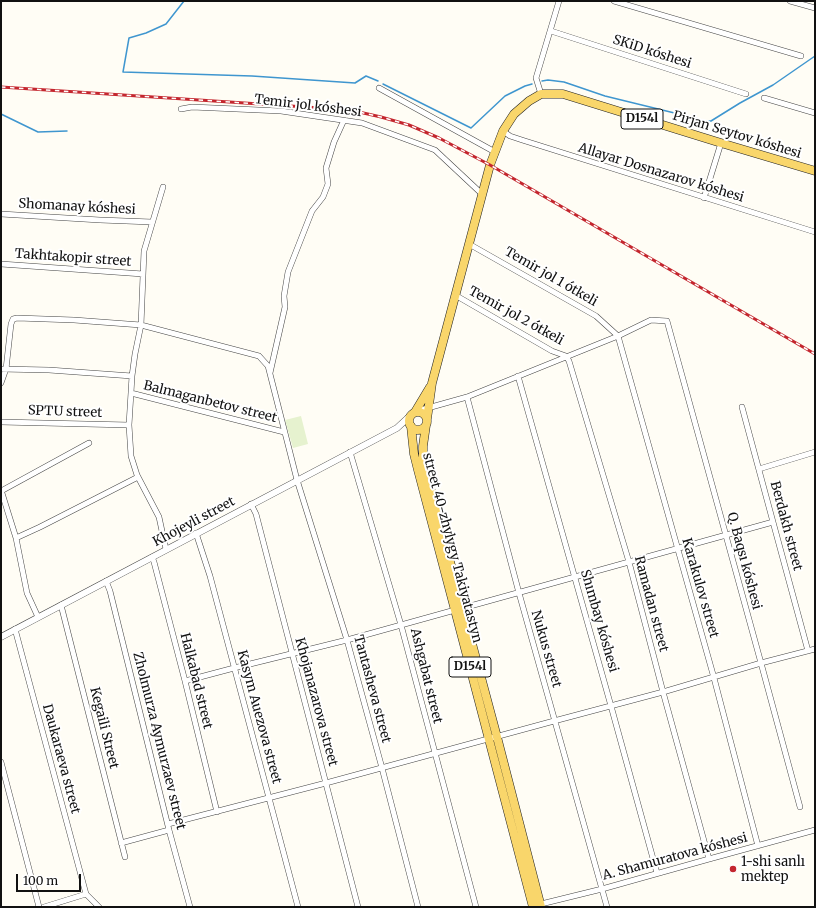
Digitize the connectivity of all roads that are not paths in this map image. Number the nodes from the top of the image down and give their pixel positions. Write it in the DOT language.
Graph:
graph roads {
  1 [pos="559,1"];
  2 [pos="614,1"];
  3 [pos="790,1"];
  4 [pos="815,8"];
  5 [pos="550,31"];
  6 [pos="801,56"];
  7 [pos="378,88"];
  8 [pos="541,94"];
  9 [pos="746,94"];
  10 [pos="764,98"];
  11 [pos="181,110"];
  12 [pos="815,113"];
  13 [pos="344,120"];
  14 [pos="503,131"];
  15 [pos="721,143"];
  16 [pos="495,152"];
  17 [pos="815,171"];
  18 [pos="163,187"];
  19 [pos="482,194"];
  20 [pos="704,198"];
  21 [pos="1,214"];
  22 [pos="152,222"];
  23 [pos="815,232"];
  24 [pos="469,244"];
  25 [pos="1,264"];
  26 [pos="143,274"];
  27 [pos="455,295"];
  28 [pos="141,325"];
  29 [pos="618,336"];
  30 [pos="566,356"];
  31 [pos="3,369"];
  32 [pos="270,374"];
  33 [pos="132,376"];
  34 [pos="518,376"];
  35 [pos="1,383"];
  36 [pos="432,383"];
  37 [pos="131,393"];
  38 [pos="467,397"];
  39 [pos="742,407"];
  40 [pos="428,408"];
  41 [pos="414,413"];
  42 [pos="1,422"];
  43 [pos="427,422"];
  44 [pos="129,425"];
  45 [pos="411,426"];
  46 [pos="397,428"];
  47 [pos="284,432"];
  48 [pos="89,443"];
  49 [pos="350,452"];
  50 [pos="815,452"];
  51 [pos="759,470"];
  52 [pos="138,477"];
  53 [pos="297,480"];
  54 [pos="1,490"];
  55 [pos="251,504"];
  56 [pos="773,522"];
  57 [pos="196,533"];
  58 [pos="726,535"];
  59 [pos="16,538"];
  60 [pos="166,549"];
  61 [pos="677,549"];
  62 [pos="152,557"];
  63 [pos="629,562"];
  64 [pos="575,577"];
  65 [pos="106,581"];
  66 [pos="519,593"];
  67 [pos="61,605"];
  68 [pos="459,609"];
  69 [pos="38,617"];
  70 [pos="401,625"];
  71 [pos="15,629"];
  72 [pos="1,637"];
  73 [pos="347,640"];
  74 [pos="815,649"];
  75 [pos="808,651"];
  76 [pos="292,654"];
  77 [pos="761,663"];
  78 [pos="234,668"];
  79 [pos="714,678"];
  80 [pos="185,681"];
  81 [pos="663,692"];
  82 [pos="611,706"];
  83 [pos="554,721"];
  84 [pos="493,738"];
  85 [pos="434,753"];
  86 [pos="1,762"];
  87 [pos="382,768"];
  88 [pos="326,783"];
  89 [pos="269,798"];
  90 [pos="800,807"];
  91 [pos="217,812"];
  92 [pos="168,827"];
  93 [pos="815,830"];
  94 [pos="121,843"];
  95 [pos="758,846"];
  96 [pos="125,857"];
  97 [pos="709,859"];
  98 [pos="657,873"];
  99 [pos="602,889"];
  100 [pos="86,894"];
  101 [pos="535,906"];
  102 [pos="39,907"];
  103 [pos="47,907"];
  104 [pos="99,907"];
  105 [pos="190,907"];
  106 [pos="298,907"];
  107 [pos="358,907"];
  108 [pos="418,907"];
  109 [pos="476,907"];
  110 [pos="607,907"];
  1 -- 5 [label="street"];
  2 -- 6 [label="street"];
  3 -- 4 [label="street"];
  5 -- 8 [label="street"];
  5 -- 9 [label="street, SKiD kóshesi"];
  7 -- 16 [label="street"];
  8 -- 14 [label="main road, D154l"];
  8 -- 15 [label="main road, Pirjan Seytov kóshesi / D154l"];
  10 -- 12 [label="street"];
  11 -- 13 [label="street, Temir jol kóshesi"];
  13 -- 19 [label="street, Temir jol kóshesi"];
  13 -- 32 [label="street"];
  14 -- 16 [label="main road, D154l"];
  14 -- 20 [label="street, Allayar Dosnazarov kóshesi"];
  15 -- 17 [label="main road, Pirjan Seytov kóshesi / D154l"];
  15 -- 20 [label="street"];
  16 -- 19 [label="main road, D154l"];
  18 -- 22 [label="street"];
  19 -- 24 [label="main road, D154l"];
  20 -- 23 [label="street, Allayar Dosnazarov kóshesi"];
  21 -- 22 [label="street, Shomanay kóshesi"];
  22 -- 26 [label="street"];
  24 -- 27 [label="main road, D154l"];
  24 -- 29 [label="street, Temir jol 1 ótkeli"];
  25 -- 26 [label="street, Takhtakopir street"];
  26 -- 28 [label="street"];
  27 -- 30 [label="street, Temir jol 2 ótkeli"];
  27 -- 36 [label="main road, D154l"];
  28 -- 31 [label="street"];
  28 -- 32 [label="street"];
  28 -- 33 [label="street"];
  29 -- 30 [label="street"];
  29 -- 58 [label="street, Q. Baqsı kóshesi"];
  29 -- 61 [label="street, Karakulov street"];
  30 -- 34 [label="street"];
  30 -- 63 [label="street, Ramadan street"];
  31 -- 33 [label="street, Balmaganbetov street"];
  31 -- 35 [label="street"];
  32 -- 47 [label="street, Tantasheva street"];
  33 -- 37 [label="street"];
  34 -- 38 [label="street"];
  34 -- 64 [label="street, Shımbay kóshesi"];
  36 -- 40 [label="main road, D154l"];
  36 -- 41 [label="main road, D154l"];
  37 -- 44 [label="street"];
  37 -- 47 [label="street, Balmaganbetov street"];
  38 -- 40 [label="street"];
  38 -- 66 [label="street, Nukus street"];
  39 -- 51 [label="street, Berdakh street"];
  40 -- 41 [label="street"];
  40 -- 43 [label="main road, D154l"];
  41 -- 43 [label="main road"];
  41 -- 45 [label="main road, D154l"];
  41 -- 46 [label="street"];
  42 -- 44 [label="street, SPTU street"];
  43 -- 45 [label="main road"];
  43 -- 68 [label="main road, street 40-zhylygy Takiyatastyn / D154l"];
  44 -- 52 [label="street"];
  45 -- 46 [label="street"];
  45 -- 68 [label="main road, street 40-zhylygy Takiyatastyn / D154l"];
  46 -- 49 [label="street, Khojeyli street"];
  47 -- 53 [label="street, Tantasheva street"];
  48 -- 54 [label="street"];
  49 -- 53 [label="street, Khojeyli street"];
  49 -- 70 [label="street, Ashgabat street"];
  50 -- 51 [label="street"];
  51 -- 56 [label="street, Berdakh street"];
  52 -- 59 [label="street"];
  52 -- 60 [label="street"];
  53 -- 55 [label="street, Khojeyli street"];
  53 -- 73 [label="street, Tantasheva street"];
  54 -- 59 [label="street"];
  55 -- 57 [label="street, Khojeyli street"];
  55 -- 76 [label="street, Khojanazarova street"];
  56 -- 58 [label="street"];
  56 -- 75 [label="street, Berdakh street"];
  57 -- 60 [label="street, Khojeyli street"];
  57 -- 78 [label="street, Kasym Auezova street"];
  58 -- 61 [label="street"];
  58 -- 77 [label="street, Q. Baqsı kóshesi"];
  59 -- 69 [label="street"];
  60 -- 62 [label="street, Khojeyli street"];
  61 -- 63 [label="street"];
  61 -- 79 [label="street, Karakulov street"];
  62 -- 65 [label="street, Khojeyli street"];
  62 -- 80 [label="street, Halkabad street"];
  63 -- 64 [label="street"];
  63 -- 81 [label="street, Ramadan street"];
  64 -- 66 [label="street"];
  64 -- 82 [label="street, Shımbay kóshesi"];
  65 -- 67 [label="street, Khojeyli street"];
  65 -- 92 [label="street, Zholmurza Aymurzaev street"];
  66 -- 68 [label="street"];
  66 -- 83 [label="street, Nukus street"];
  67 -- 69 [label="street, Khojeyli street"];
  67 -- 94 [label="street, Kegaili Street"];
  68 -- 70 [label="street"];
  68 -- 84 [label="main road, street 40-zhylygy Takiyatastyn / D154l"];
  69 -- 71 [label="street, Khojeyli street"];
  70 -- 73 [label="street"];
  70 -- 85 [label="street, Ashgabat street"];
  71 -- 72 [label="street, Khojeyli street"];
  71 -- 100 [label="street, Daukaraeva street"];
  73 -- 76 [label="street"];
  73 -- 87 [label="street, Tantasheva street"];
  74 -- 75 [label="street"];
  75 -- 77 [label="street"];
  76 -- 78 [label="street"];
  76 -- 88 [label="street, Khojanazarova street"];
  77 -- 79 [label="street"];
  77 -- 90 [label="street, Q. Baqsı kóshesi"];
  78 -- 80 [label="street"];
  78 -- 89 [label="street, Kasym Auezova street"];
  79 -- 81 [label="street"];
  79 -- 95 [label="street, Karakulov street"];
  80 -- 91 [label="street, Halkabad street"];
  81 -- 82 [label="street"];
  81 -- 97 [label="street, Ramadan street"];
  82 -- 83 [label="street"];
  82 -- 98 [label="street, Shımbay kóshesi"];
  83 -- 84 [label="street"];
  83 -- 99 [label="street, Nukus street"];
  84 -- 85 [label="street"];
  84 -- 101 [label="main road, street 40-zhylygy Takiyatastyn / D154l"];
  85 -- 87 [label="street"];
  85 -- 109 [label="street, Ashgabat street"];
  86 -- 102 [label="street"];
  87 -- 88 [label="street"];
  87 -- 108 [label="street, Tantasheva street"];
  88 -- 89 [label="street"];
  88 -- 107 [label="street, Khojanazarova street"];
  89 -- 91 [label="street"];
  89 -- 106 [label="street, Kasym Auezova street"];
  91 -- 92 [label="street"];
  92 -- 94 [label="street"];
  92 -- 105 [label="street, Zholmurza Aymurzaev street"];
  93 -- 95 [label="street, A. Shamuratova kóshesi"];
  94 -- 96 [label="street, Kegaili Street"];
  95 -- 97 [label="street, A. Shamuratova kóshesi"];
  97 -- 98 [label="street, A. Shamuratova kóshesi"];
  98 -- 99 [label="street, A. Shamuratova kóshesi"];
  99 -- 101 [label="street, A. Shamuratova kóshesi"];
  99 -- 110 [label="street, Nukus street"];
  100 -- 103 [label="street"];
  100 -- 104 [label="street"];
}
